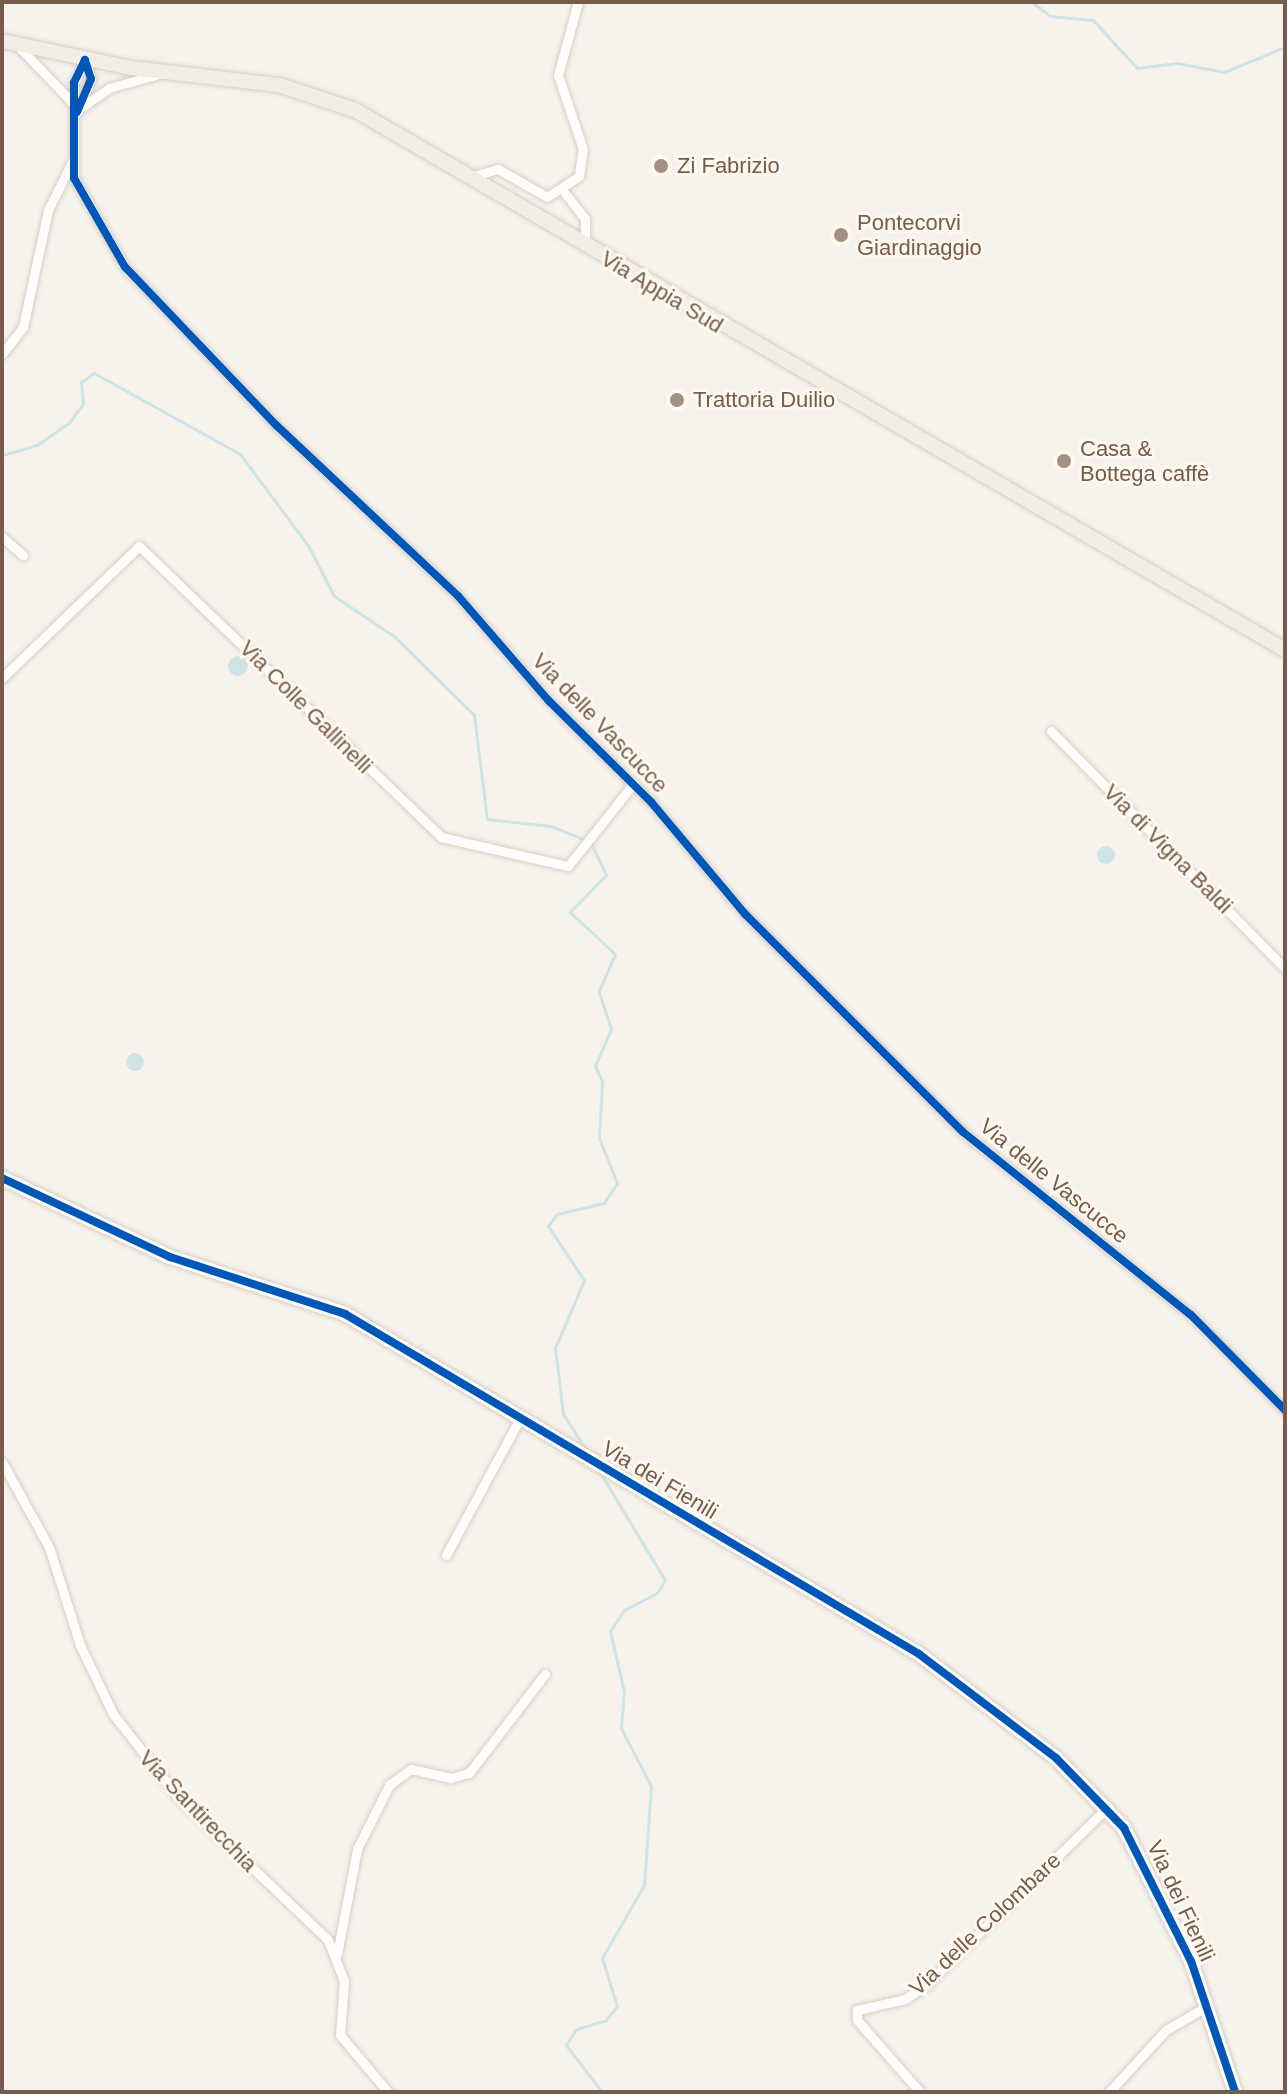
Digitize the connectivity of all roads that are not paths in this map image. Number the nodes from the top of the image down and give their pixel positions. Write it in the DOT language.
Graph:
graph roads {
  1 [pos="578,2"];
  2 [pos="2,41"];
  3 [pos="18,46"];
  4 [pos="85,60"];
  5 [pos="164,73"];
  6 [pos="77,112"];
  7 [pos="72,162"];
  8 [pos="471,177"];
  9 [pos="564,192"];
  10 [pos="585,246"];
  11 [pos="2,354"];
  12 [pos="2,537"];
  13 [pos="23,555"];
  14 [pos="1285,650"];
  15 [pos="2,678"];
  16 [pos="1051,731"];
  17 [pos="634,783"];
  18 [pos="1285,968"];
  19 [pos="2,1178"];
  20 [pos="1285,1410"];
  21 [pos="520,1418"];
  22 [pos="2,1462"];
  23 [pos="446,1555"];
  24 [pos="545,1674"];
  25 [pos="1108,1807"];
  26 [pos="337,1954"];
  27 [pos="1207,2006"];
  28 [pos="388,2092"];
  29 [pos="920,2092"];
  30 [pos="1109,2092"];
  31 [pos="1235,2092"];
  1 -- 9 [label="street"];
  2 -- 3 [label="main road, Via Appia Sud"];
  3 -- 4 [label="main road, Via Appia Sud"];
  3 -- 6 [label="street"];
  4 -- 5 [label="main road, Via Appia Sud"];
  4 -- 6 [label="street, Via delle Vascucce"];
  4 -- 6 [label="street, Via delle Vascucce"];
  5 -- 6 [label="street"];
  5 -- 8 [label="main road, Via Appia Sud"];
  6 -- 7 [label="street, Via delle Vascucce"];
  7 -- 11 [label="street"];
  7 -- 17 [label="street, Via delle Vascucce"];
  8 -- 9 [label="street"];
  8 -- 10 [label="main road, Via Appia Sud"];
  9 -- 10 [label="street"];
  10 -- 14 [label="main road, Via Appia Sud"];
  12 -- 13 [label="street"];
  15 -- 17 [label="street, Via Colle Gallinelli"];
  16 -- 18 [label="street, Via di Vigna Baldi"];
  17 -- 20 [label="street, Via delle Vascucce"];
  19 -- 21 [label="street, Via dei Fienili"];
  21 -- 23 [label="street"];
  21 -- 25 [label="street, Via dei Fienili"];
  22 -- 26 [label="street, Via Santirecchia"];
  24 -- 26 [label="street"];
  25 -- 27 [label="street, Via dei Fienili"];
  25 -- 29 [label="street, Via delle Colombare"];
  26 -- 28 [label="street"];
  27 -- 30 [label="street"];
  27 -- 31 [label="street, Via dei Fienili"];
}
